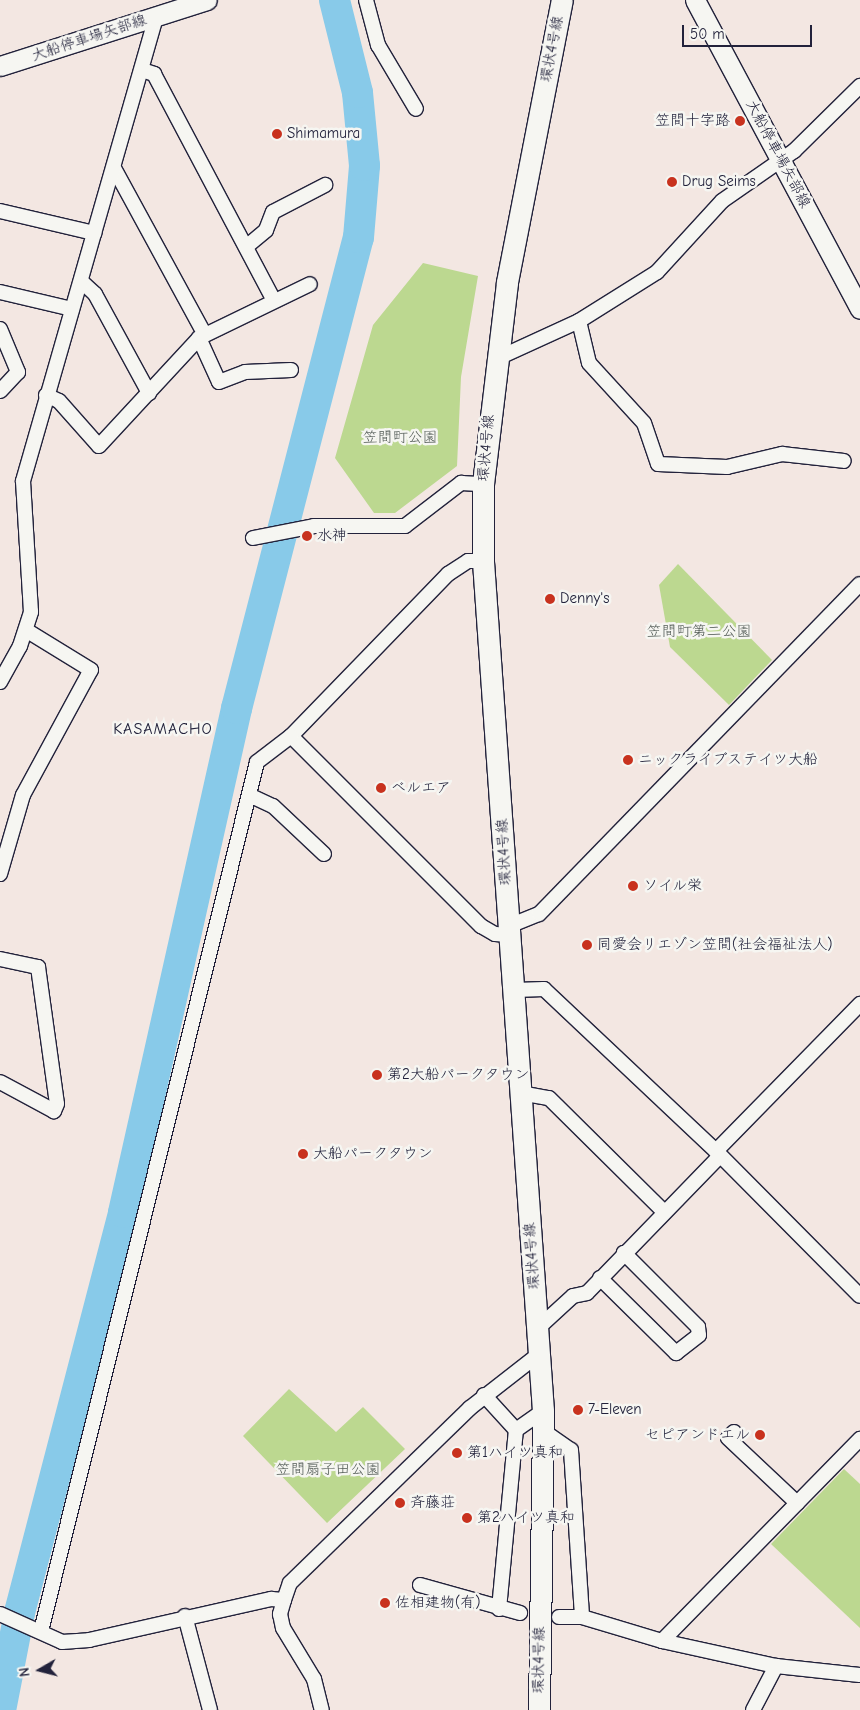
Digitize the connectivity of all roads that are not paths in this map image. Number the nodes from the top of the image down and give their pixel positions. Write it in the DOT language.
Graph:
graph roads {
  1 [pos="207,0"];
  2 [pos="366,0"];
  3 [pos="562,0"];
  4 [pos="695,0"];
  5 [pos="156,16"];
  6 [pos="0,66"];
  7 [pos="142,70"];
  8 [pos="858,95"];
  9 [pos="416,109"];
  10 [pos="781,160"];
  11 [pos="114,168"];
  12 [pos="325,185"];
  13 [pos="0,211"];
  14 [pos="94,233"];
  15 [pos="246,247"];
  16 [pos="81,281"];
  17 [pos="310,284"];
  18 [pos="0,292"];
  19 [pos="273,299"];
  20 [pos="72,309"];
  21 [pos="860,309"];
  22 [pos="579,321"];
  23 [pos="0,330"];
  24 [pos="202,337"];
  25 [pos="496,360"];
  26 [pos="291,370"];
  27 [pos="0,391"];
  28 [pos="149,393"];
  29 [pos="46,396"];
  30 [pos="844,461"];
  31 [pos="483,484"];
  32 [pos="254,538"];
  33 [pos="483,561"];
  34 [pos="860,584"];
  35 [pos="26,630"];
  36 [pos="0,682"];
  37 [pos="291,736"];
  38 [pos="249,795"];
  39 [pos="324,854"];
  40 [pos="0,874"];
  41 [pos="509,930"];
  42 [pos="0,959"];
  43 [pos="515,990"];
  44 [pos="859,1007"];
  45 [pos="0,1082"];
  46 [pos="520,1092"];
  47 [pos="717,1154"];
  48 [pos="663,1211"];
  49 [pos="624,1253"];
  50 [pos="600,1278"];
  51 [pos="860,1296"];
  52 [pos="537,1329"];
  53 [pos="539,1354"];
  54 [pos="484,1395"];
  55 [pos="542,1421"];
  56 [pos="516,1430"];
  57 [pos="734,1432"];
  58 [pos="860,1439"];
  59 [pos="797,1504"];
  60 [pos="420,1586"];
  61 [pos="284,1600"];
  62 [pos="499,1609"];
  63 [pos="520,1613"];
  64 [pos="0,1614"];
  65 [pos="185,1616"];
  66 [pos="582,1616"];
  67 [pos="559,1617"];
  68 [pos="41,1631"];
  69 [pos="662,1641"];
  70 [pos="776,1666"];
  71 [pos="860,1675"];
  72 [pos="210,1710"];
  73 [pos="322,1710"];
  74 [pos="539,1710"];
  75 [pos="753,1710"];
  1 -- 5 [label="main road, 大船停車場矢部線"];
  2 -- 9 [label="street"];
  3 -- 25 [label="main road, 環状4号線"];
  4 -- 10 [label="main road, 大船停車場矢部線"];
  5 -- 6 [label="main road, 大船停車場矢部線"];
  5 -- 7 [label="street"];
  7 -- 11 [label="street"];
  7 -- 15 [label="street"];
  8 -- 10 [label="street"];
  10 -- 21 [label="main road, 大船停車場矢部線"];
  10 -- 22 [label="street"];
  11 -- 14 [label="street"];
  11 -- 24 [label="street"];
  12 -- 15 [label="street"];
  13 -- 14 [label="street"];
  14 -- 16 [label="street"];
  15 -- 19 [label="street"];
  16 -- 20 [label="street"];
  16 -- 28 [label="street"];
  17 -- 19 [label="street"];
  18 -- 20 [label="street"];
  19 -- 24 [label="street"];
  20 -- 29 [label="street"];
  22 -- 25 [label="street"];
  22 -- 30 [label="street"];
  23 -- 27 [label="street"];
  24 -- 26 [label="street"];
  24 -- 28 [label="street"];
  25 -- 31 [label="main road, 環状4号線"];
  28 -- 29 [label="street"];
  29 -- 35 [label="street"];
  31 -- 32 [label="street"];
  31 -- 33 [label="main road, 環状4号線"];
  33 -- 37 [label="street"];
  33 -- 41 [label="main road, 環状4号線"];
  34 -- 41 [label="street"];
  35 -- 36 [label="street"];
  35 -- 40 [label="street"];
  37 -- 38 [label="street"];
  37 -- 41 [label="street"];
  38 -- 39 [label="street"];
  38 -- 68 [label="street"];
  41 -- 43 [label="main road, 環状4号線"];
  42 -- 45 [label="street"];
  43 -- 46 [label="main road, 環状4号線"];
  43 -- 47 [label="street"];
  44 -- 47 [label="street"];
  46 -- 48 [label="street"];
  46 -- 52 [label="main road, 環状4号線"];
  47 -- 48 [label="street"];
  47 -- 51 [label="street"];
  48 -- 49 [label="street"];
  49 -- 50 [label="street"];
  49 -- 50 [label="street"];
  50 -- 52 [label="street"];
  52 -- 53 [label="main road, 環状4号線"];
  53 -- 54 [label="street"];
  53 -- 55 [label="main road, 環状4号線"];
  54 -- 56 [label="street"];
  54 -- 61 [label="street"];
  55 -- 56 [label="street"];
  55 -- 66 [label="street"];
  55 -- 74 [label="main road, 環状4号線"];
  56 -- 62 [label="street"];
  57 -- 59 [label="street"];
  58 -- 59 [label="street"];
  59 -- 69 [label="street"];
  60 -- 62 [label="street"];
  61 -- 65 [label="street"];
  61 -- 73 [label="street"];
  62 -- 63 [label="street"];
  64 -- 68 [label="street"];
  65 -- 68 [label="street"];
  65 -- 72 [label="street"];
  66 -- 67 [label="street"];
  66 -- 69 [label="street"];
  69 -- 70 [label="street"];
  70 -- 71 [label="street"];
  70 -- 75 [label="street"];
}
